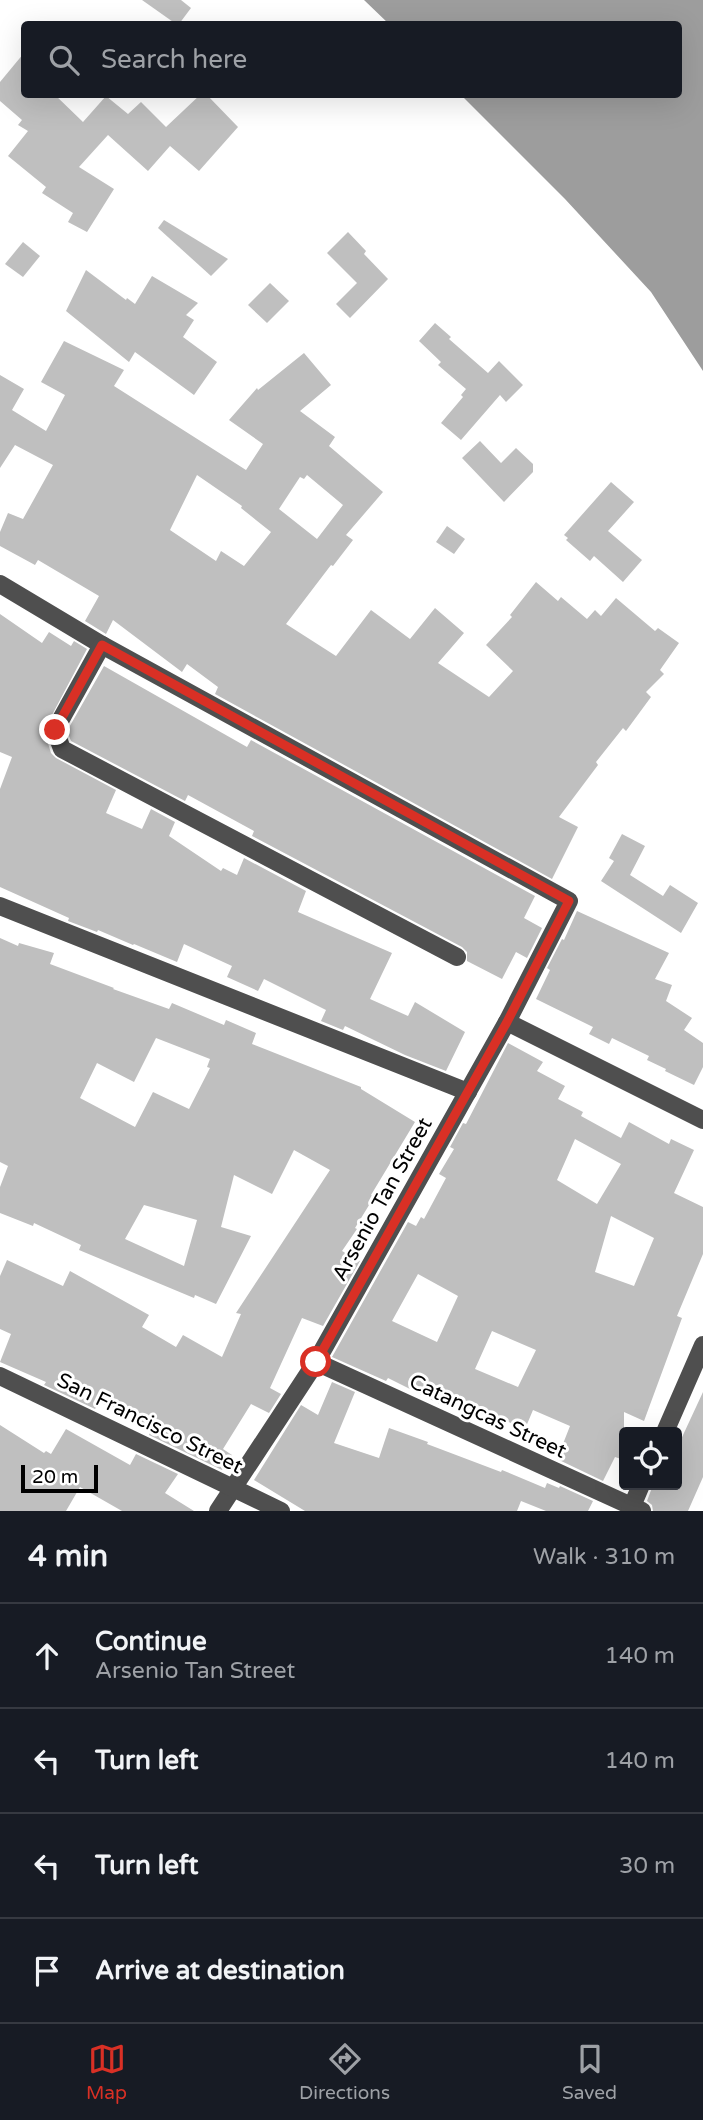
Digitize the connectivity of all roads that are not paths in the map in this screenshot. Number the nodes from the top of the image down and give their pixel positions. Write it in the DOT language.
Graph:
graph roads {
  1 [pos="0,583"];
  2 [pos="102,645"];
  3 [pos="0,906"];
  4 [pos="457,957"];
  5 [pos="507,1022"];
  6 [pos="468,1092"];
  7 [pos="703,1120"];
  8 [pos="703,1345"];
  9 [pos="316,1362"];
  10 [pos="0,1376"];
  11 [pos="666,1427"];
  12 [pos="233,1488"];
  13 [pos="640,1490"];
  14 [pos="634,1509"];
  15 [pos="219,1511"];
  16 [pos="281,1511"];
  1 -- 2 [label="street"];
  2 -- 4 [label="street"];
  2 -- 5 [label="street, Arsenio Tan Street"];
  3 -- 6 [label="street"];
  5 -- 6 [label="street, Arsenio Tan Street"];
  5 -- 7 [label="street"];
  6 -- 9 [label="street, Arsenio Tan Street"];
  8 -- 11 [label="street"];
  9 -- 12 [label="street, Arsenio Tan Street"];
  9 -- 14 [label="street, Catangcas Street"];
  10 -- 12 [label="street, San Francisco Street"];
  12 -- 15 [label="street, Arsenio Tan Street"];
  12 -- 16 [label="street, San Francisco Street"];
  13 -- 14 [label="street"];
}
